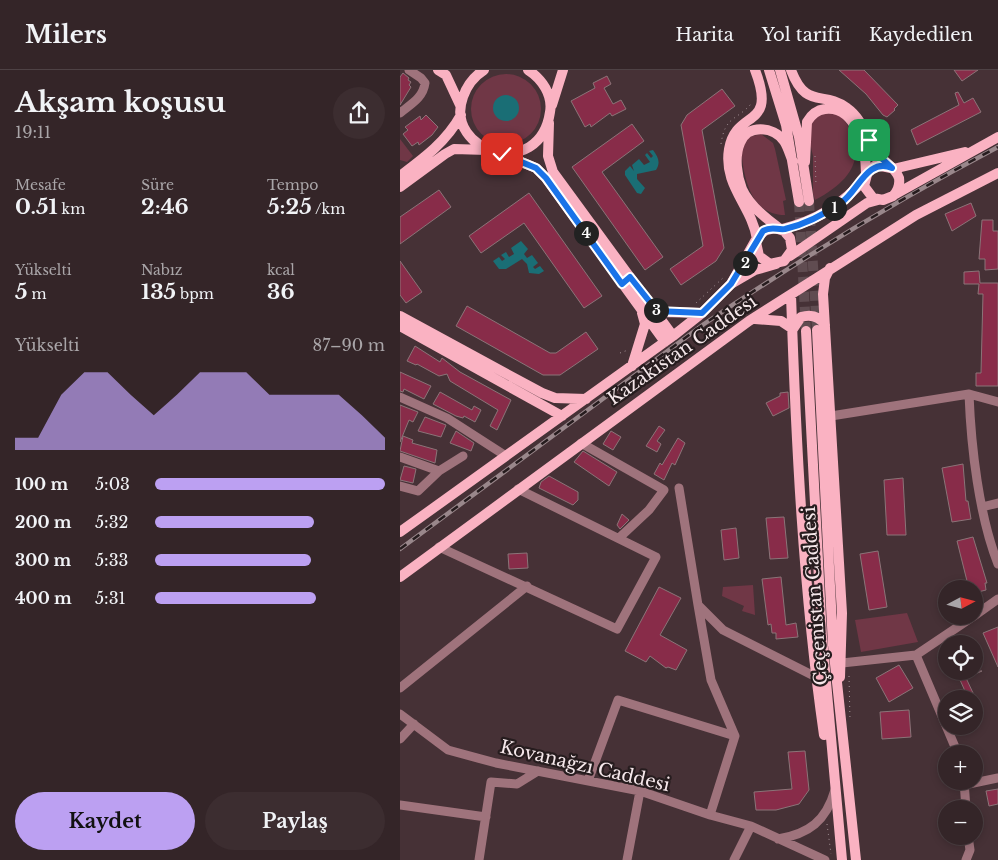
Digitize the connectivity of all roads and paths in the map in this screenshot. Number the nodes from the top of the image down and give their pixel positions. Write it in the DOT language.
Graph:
graph roads {
  1 [pos="409,70"];
  2 [pos="438,70"];
  3 [pos="484,70"];
  4 [pos="528,70"];
  5 [pos="563,70"];
  6 [pos="755,70"];
  7 [pos="769,70"];
  8 [pos="780,70"];
  9 [pos="791,70"];
  10 [pos="754,98"];
  11 [pos="551,108"];
  12 [pos="461,110"];
  13 [pos="400,113"];
  14 [pos="549,123"];
  15 [pos="998,137"];
  16 [pos="720,148"];
  17 [pos="975,149"];
  18 [pos="487,150"];
  19 [pos="814,150"];
  20 [pos="502,154"];
  21 [pos="793,162"];
  22 [pos="804,162"];
  23 [pos="892,168"];
  24 [pos="998,173"];
  25 [pos="400,176"];
  26 [pos="866,176"];
  27 [pos="400,188"];
  28 [pos="816,193"];
  29 [pos="893,196"];
  30 [pos="878,200"];
  31 [pos="780,229"];
  32 [pos="756,241"];
  33 [pos="788,258"];
  34 [pos="776,264"];
  35 [pos="830,268"];
  36 [pos="728,279"];
  37 [pos="626,280"];
  38 [pos="808,284"];
  39 [pos="823,294"];
  40 [pos="791,295"];
  41 [pos="644,306"];
  42 [pos="692,308"];
  43 [pos="702,313"];
  44 [pos="400,316"];
  45 [pos="749,321"];
  46 [pos="400,326"];
  47 [pos="792,329"];
  48 [pos="816,329"];
  49 [pos="669,339"];
  50 [pos="639,345"];
  51 [pos="620,354"];
  52 [pos="632,366"];
  53 [pos="969,394"];
  54 [pos="400,397"];
  55 [pos="587,399"];
  56 [pos="998,402"];
  57 [pos="562,416"];
  58 [pos="831,416"];
  59 [pos="581,442"];
  60 [pos="463,456"];
  61 [pos="506,456"];
  62 [pos="400,457"];
  63 [pos="439,471"];
  64 [pos="400,486"];
  65 [pos="678,488"];
  66 [pos="518,489"];
  67 [pos="998,504"];
  68 [pos="982,507"];
  69 [pos="400,532"];
  70 [pos="619,538"];
  71 [pos="439,547"];
  72 [pos="998,564"];
  73 [pos="400,577"];
  74 [pos="527,586"];
  75 [pos="998,599"];
  76 [pos="698,605"];
  77 [pos="983,610"];
  78 [pos="961,625"];
  79 [pos="916,655"];
  80 [pos="842,662"];
  81 [pos="816,677"];
  82 [pos="400,688"];
  83 [pos="838,697"];
  84 [pos="400,714"];
  85 [pos="414,724"];
  86 [pos="735,736"];
  87 [pos="400,739"];
  88 [pos="954,745"];
  89 [pos="538,772"];
  90 [pos="998,778"];
  91 [pos="983,780"];
  92 [pos="588,781"];
  93 [pos="835,788"];
  94 [pos="640,792"];
  95 [pos="400,805"];
  96 [pos="826,814"];
  97 [pos="710,815"];
  98 [pos="486,817"];
  99 [pos="750,826"];
  100 [pos="778,839"];
  101 [pos="969,845"];
  102 [pos="479,860"];
  103 [pos="627,860"];
  104 [pos="734,860"];
  105 [pos="825,860"];
  106 [pos="831,860"];
  107 [pos="842,860"];
  108 [pos="856,860"];
  109 [pos="966,860"];
  1 -- 13 [label="street"];
  2 -- 12 [label="main road"];
  3 -- 12 [label="main road"];
  4 -- 11 [label="main road"];
  5 -- 11 [label="main road"];
  6 -- 32 [label="main road"];
  7 -- 21 [label="main road"];
  8 -- 22 [label="main road"];
  9 -- 23 [label="main road"];
  10 -- 16 [label="path"];
  11 -- 14 [label="main road"];
  12 -- 18 [label="main road"];
  12 -- 25 [label="main road"];
  14 -- 20 [label="main road"];
  14 -- 37 [label="main road"];
  15 -- 17 [label="main road"];
  17 -- 23 [label="main road"];
  17 -- 29 [label="main road"];
  18 -- 20 [label="main road"];
  18 -- 27 [label="main road"];
  19 -- 28 [label="path"];
  20 -- 37 [label="main road"];
  21 -- 22 [label="main road"];
  21 -- 31 [label="main road"];
  22 -- 26 [label="main road"];
  23 -- 26 [label="main road"];
  23 -- 29 [label="main road"];
  24 -- 35 [label="main road, Kazakistan Caddesi"];
  26 -- 30 [label="main road"];
  26 -- 31 [label="main road"];
  29 -- 30 [label="main road"];
  30 -- 33 [label="main road"];
  31 -- 32 [label="main road"];
  31 -- 33 [label="main road"];
  32 -- 34 [label="main road"];
  32 -- 36 [label="main road"];
  33 -- 34 [label="main road"];
  34 -- 36 [label="main road"];
  35 -- 38 [label="main road, Kazakistan Caddesi"];
  35 -- 39 [label="main road"];
  36 -- 42 [label="path"];
  36 -- 43 [label="main road"];
  37 -- 41 [label="main road"];
  38 -- 39 [label="main road"];
  38 -- 40 [label="main road, Kazakistan Caddesi"];
  39 -- 48 [label="main road"];
  40 -- 45 [label="main road, Kazakistan Caddesi"];
  40 -- 47 [label="main road"];
  41 -- 43 [label="main road"];
  41 -- 49 [label="main road"];
  41 -- 50 [label="main road"];
  43 -- 49 [label="main road"];
  44 -- 55 [label="main road"];
  45 -- 47 [label="main road"];
  45 -- 59 [label="main road, Kazakistan Caddesi"];
  46 -- 57 [label="main road"];
  47 -- 48 [label="main road"];
  47 -- 81 [label="main road"];
  48 -- 58 [label="main road"];
  48 -- 83 [label="main road, Çeçenistan Caddesi"];
  48 -- 93 [label="main road, Çeçenistan Caddesi"];
  49 -- 52 [label="main road"];
  50 -- 51 [label="path"];
  50 -- 52 [label="main road"];
  52 -- 55 [label="main road"];
  53 -- 56 [label="street"];
  53 -- 58 [label="street"];
  53 -- 68 [label="street"];
  54 -- 61 [label="street"];
  55 -- 57 [label="main road"];
  57 -- 61 [label="main road"];
  58 -- 80 [label="main road"];
  59 -- 66 [label="main road, Kazakistan Caddesi"];
  59 -- 70 [label="street"];
  60 -- 63 [label="street"];
  61 -- 69 [label="main road"];
  62 -- 63 [label="street"];
  63 -- 64 [label="street"];
  65 -- 76 [label="street"];
  66 -- 70 [label="street"];
  66 -- 71 [label="main road, Kazakistan Caddesi"];
  67 -- 68 [label="street"];
  68 -- 72 [label="street"];
  70 -- 74 [label="street"];
  71 -- 73 [label="main road, Kazakistan Caddesi"];
  71 -- 74 [label="street"];
  74 -- 82 [label="street"];
  75 -- 77 [label="street"];
  76 -- 81 [label="street"];
  76 -- 86 [label="street"];
  78 -- 79 [label="street"];
  79 -- 80 [label="street"];
  79 -- 88 [label="street"];
  80 -- 83 [label="main road"];
  81 -- 93 [label="main road"];
  83 -- 108 [label="main road, Çeçenistan Caddesi"];
  84 -- 85 [label="street, Kovanağzı Caddesi"];
  85 -- 87 [label="street"];
  85 -- 89 [label="street, Kovanağzı Caddesi"];
  86 -- 92 [label="street"];
  86 -- 97 [label="street"];
  89 -- 92 [label="street, Kovanağzı Caddesi"];
  89 -- 98 [label="street"];
  90 -- 91 [label="street"];
  92 -- 94 [label="street, Kovanağzı Caddesi"];
  93 -- 96 [label="street"];
  93 -- 107 [label="main road, Çeçenistan Caddesi"];
  94 -- 97 [label="street, Kovanağzı Caddesi"];
  94 -- 103 [label="street"];
  95 -- 98 [label="street"];
  96 -- 100 [label="street"];
  96 -- 106 [label="path"];
  97 -- 99 [label="street, Kovanağzı Caddesi"];
  98 -- 102 [label="street"];
  99 -- 100 [label="street, Kovanağzı Caddesi"];
  99 -- 104 [label="street"];
  100 -- 105 [label="street, Kovanağzı Caddesi"];
  101 -- 109 [label="street"];
}
